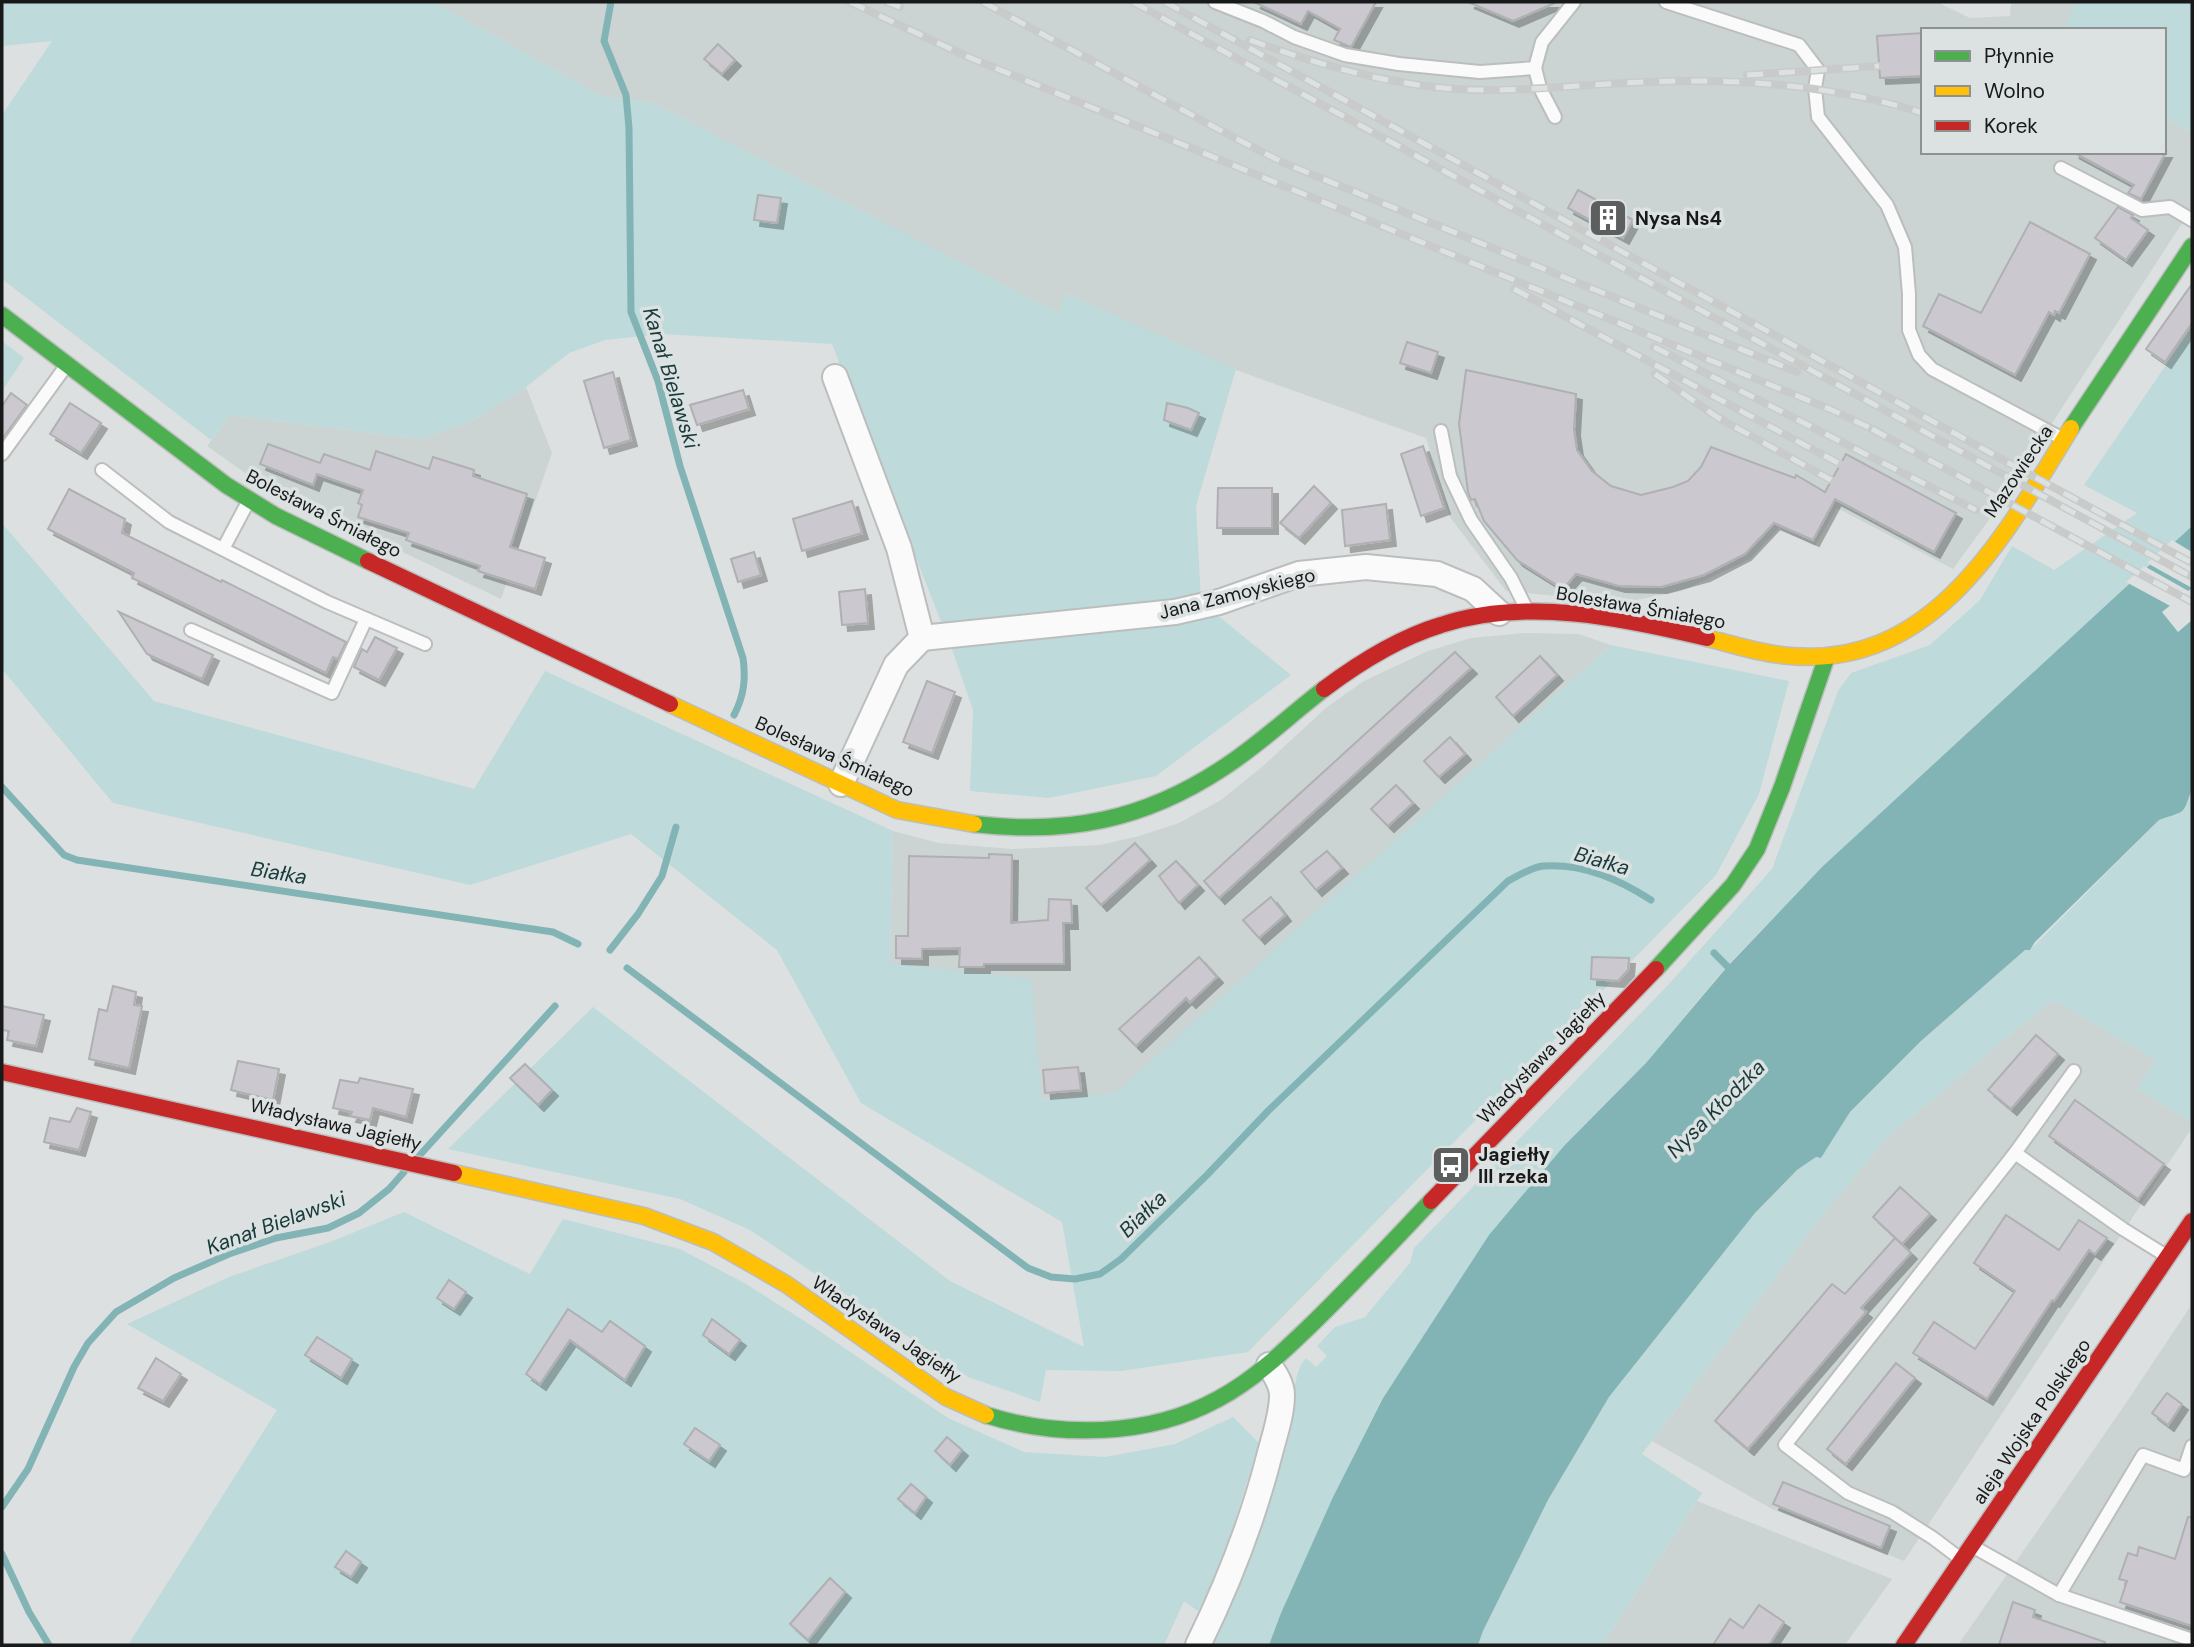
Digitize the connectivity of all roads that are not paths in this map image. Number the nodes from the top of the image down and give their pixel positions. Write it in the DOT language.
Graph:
graph roads {
  1 [pos="1216,2"];
  2 [pos="1574,2"];
  3 [pos="1665,2"];
  4 [pos="1535,68"];
  5 [pos="1555,117"];
  6 [pos="2061,168"];
  7 [pos="2192,220"];
  8 [pos="2192,246"];
  9 [pos="2,316"];
  10 [pos="66,365"];
  11 [pos="835,377"];
  12 [pos="1441,431"];
  13 [pos="2064,440"];
  14 [pos="2,454"];
  15 [pos="102,470"];
  16 [pos="249,499"];
  17 [pos="223,549"];
  18 [pos="1527,611"];
  19 [pos="1499,613"];
  20 [pos="366,619"];
  21 [pos="191,630"];
  22 [pos="922,638"];
  23 [pos="425,644"];
  24 [pos="1827,656"];
  25 [pos="841,784"];
  26 [pos="2074,1071"];
  27 [pos="2,1072"];
  28 [pos="2015,1153"];
  29 [pos="2192,1223"];
  30 [pos="2168,1257"];
  31 [pos="1269,1366"];
  32 [pos="2192,1447"];
  33 [pos="1972,1546"];
  34 [pos="1962,1560"];
  35 [pos="2059,1595"];
  36 [pos="2192,1640"];
  37 [pos="1198,1645"];
  38 [pos="1904,1645"];
  1 -- 4 [label="lane"];
  2 -- 4 [label="lane"];
  3 -- 13 [label="lane"];
  4 -- 5 [label="lane"];
  6 -- 7 [label="lane"];
  8 -- 13 [label="street, Mazowiecka"];
  9 -- 10 [label="street, Bolesława Śmiałego"];
  10 -- 14 [label="lane"];
  10 -- 16 [label="street, Bolesława Śmiałego"];
  11 -- 22 [label="street"];
  12 -- 18 [label="lane"];
  13 -- 24 [label="street, Mazowiecka"];
  15 -- 17 [label="lane"];
  16 -- 17 [label="lane"];
  16 -- 25 [label="street, Bolesława Śmiałego"];
  17 -- 20 [label="lane"];
  18 -- 19 [label="street, Bolesława Śmiałego"];
  18 -- 24 [label="street, Bolesława Śmiałego"];
  19 -- 22 [label="street, Jana Zamoyskiego"];
  19 -- 25 [label="street, Bolesława Śmiałego"];
  20 -- 21 [label="lane"];
  20 -- 23 [label="lane"];
  22 -- 25 [label="street"];
  24 -- 31 [label="street, Władysława Jagiełły"];
  26 -- 28 [label="lane"];
  27 -- 31 [label="street, Władysława Jagiełły"];
  28 -- 30 [label="lane"];
  28 -- 34 [label="lane"];
  29 -- 30 [label="street, aleja Wojska Polskiego"];
  30 -- 33 [label="street, aleja Wojska Polskiego"];
  31 -- 37 [label="street"];
  32 -- 35 [label="lane"];
  33 -- 34 [label="street, aleja Wojska Polskiego"];
  33 -- 35 [label="lane"];
  34 -- 38 [label="street, aleja Wojska Polskiego"];
  35 -- 36 [label="lane"];
}
